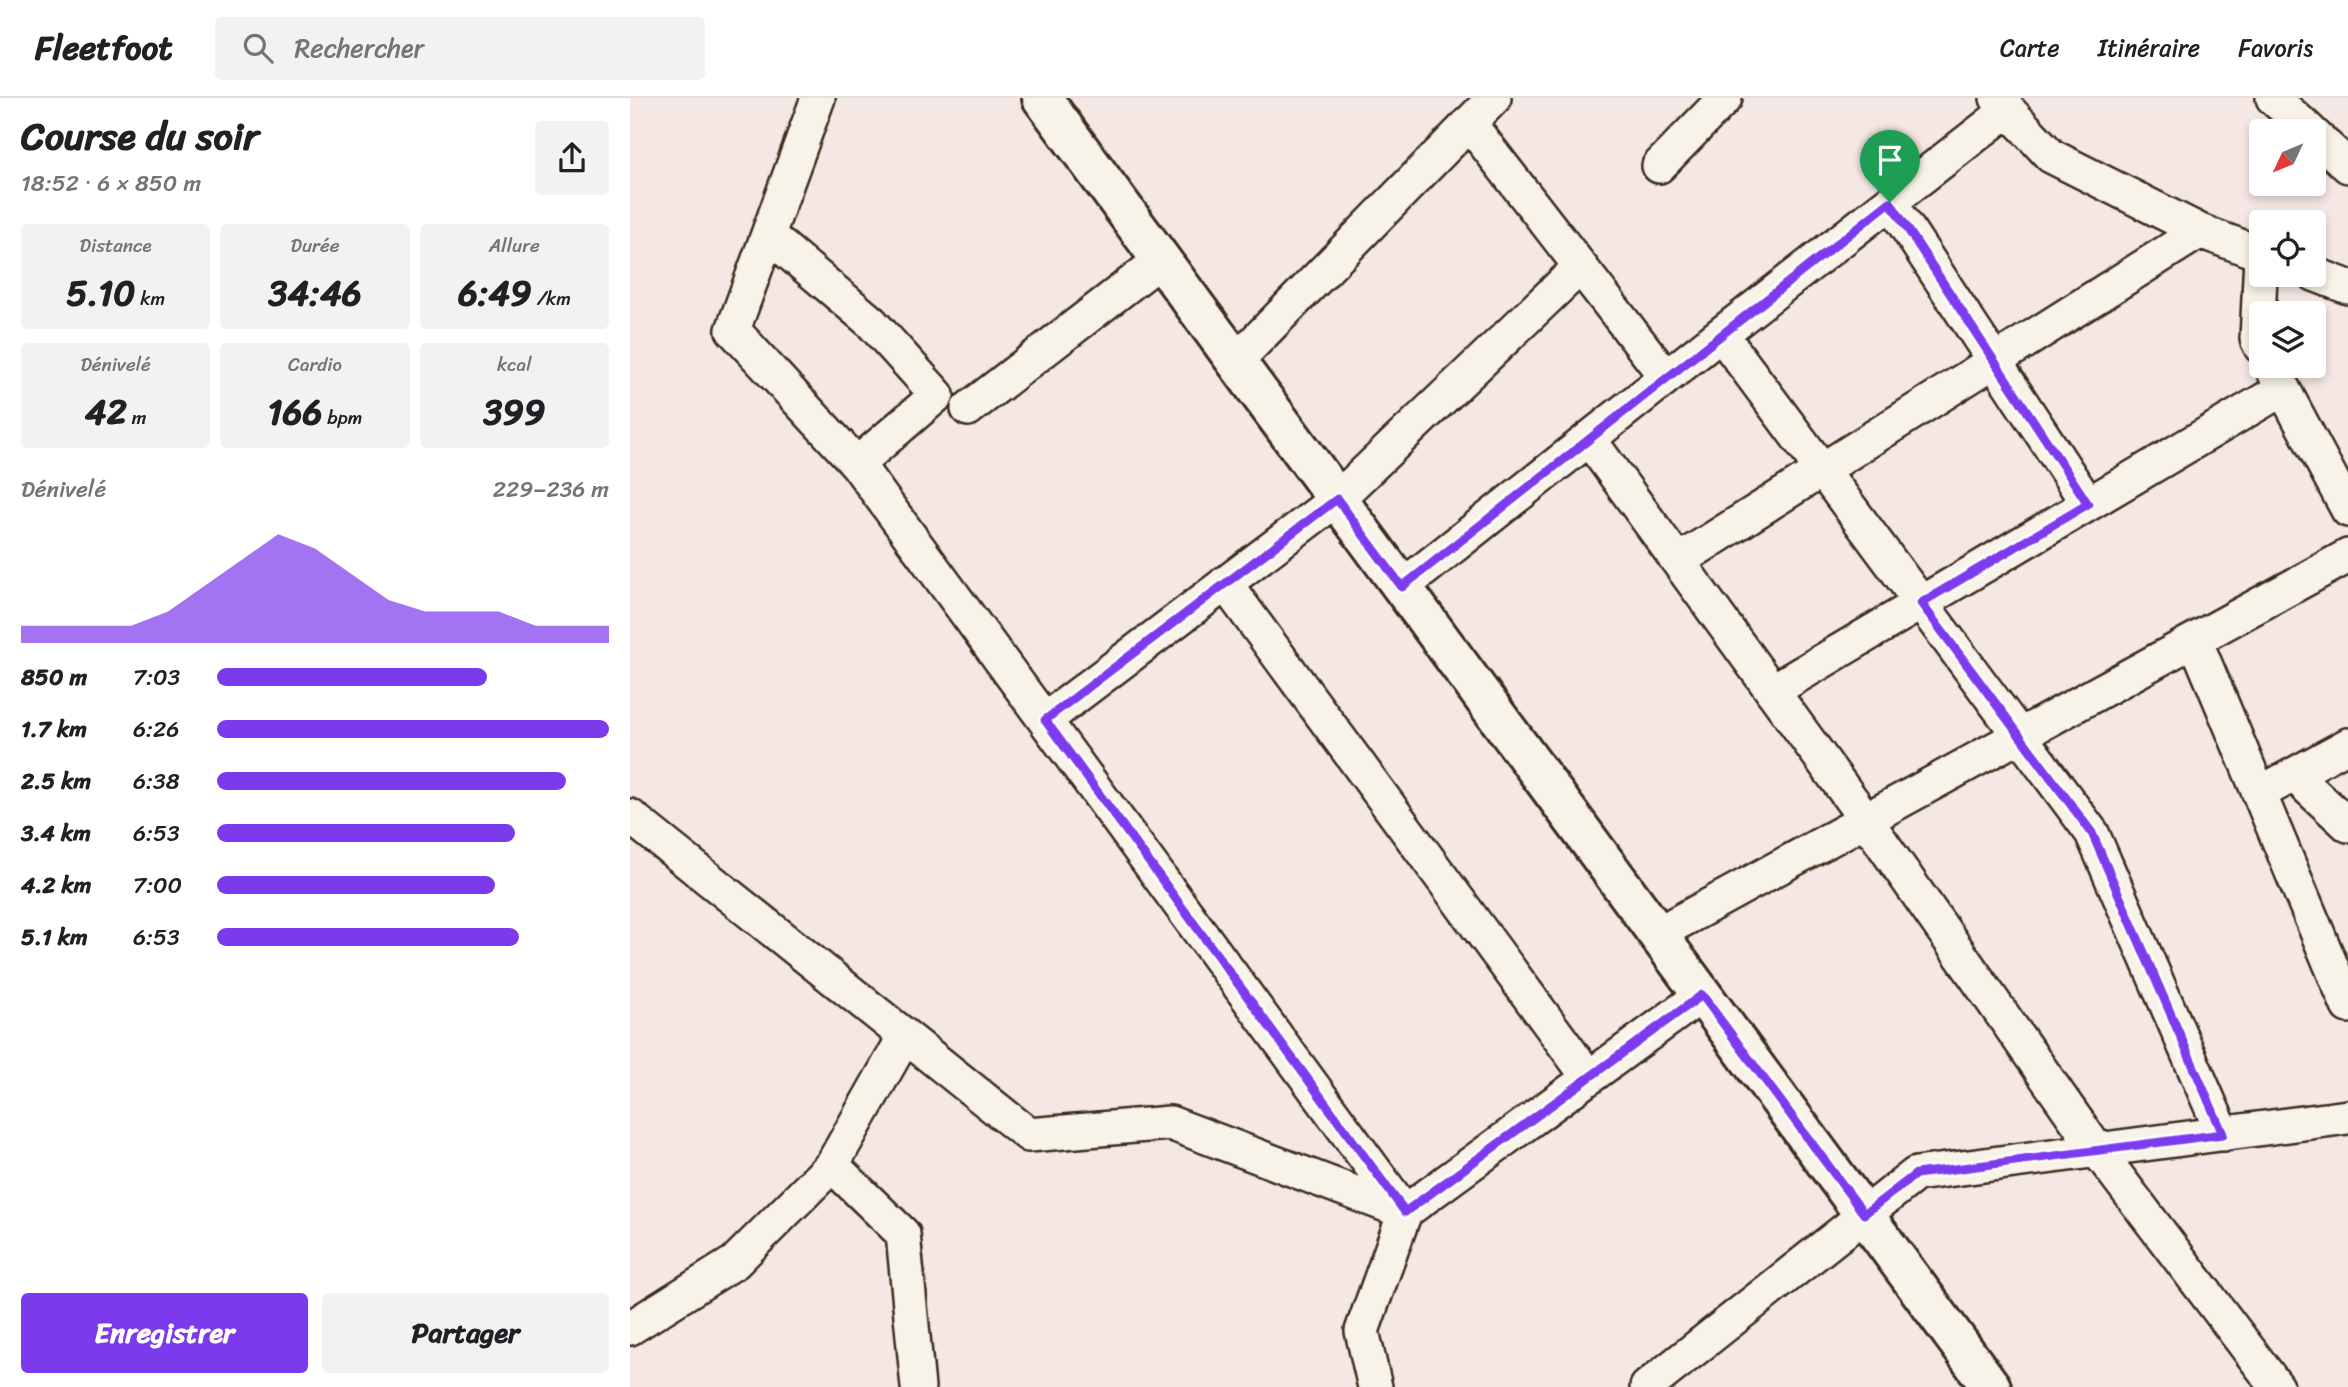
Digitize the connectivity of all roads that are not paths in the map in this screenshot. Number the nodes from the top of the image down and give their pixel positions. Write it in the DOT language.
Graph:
graph roads {
  1 [pos="818,98"];
  2 [pos="1042,98"];
  3 [pos="1494,98"];
  4 [pos="1725,98"];
  5 [pos="2273,98"];
  6 [pos="2003,104"];
  7 [pos="2296,119"];
  8 [pos="1469,123"];
  9 [pos="2326,146"];
  10 [pos="1659,166"];
  11 [pos="2348,166"];
  12 [pos="1890,202"];
  13 [pos="2200,231"];
  14 [pos="768,235"];
  15 [pos="2249,250"];
  16 [pos="1161,260"];
  17 [pos="1580,267"];
  18 [pos="2326,279"];
  19 [pos="2348,287"];
  20 [pos="1721,334"];
  21 [pos="1236,361"];
  22 [pos="1995,361"];
  23 [pos="1666,377"];
  24 [pos="2276,378"];
  25 [pos="2278,378"];
  26 [pos="968,409"];
  27 [pos="1589,439"];
  28 [pos="857,464"];
  29 [pos="1822,470"];
  30 [pos="1337,499"];
  31 [pos="2088,504"];
  32 [pos="2348,510"];
  33 [pos="2348,556"];
  34 [pos="1678,561"];
  35 [pos="1226,583"];
  36 [pos="1402,587"];
  37 [pos="1921,603"];
  38 [pos="2195,640"];
  39 [pos="1772,691"];
  40 [pos="1045,720"];
  41 [pos="2020,736"];
  42 [pos="2348,745"];
  43 [pos="2294,775"];
  44 [pos="2260,793"];
  45 [pos="630,816"];
  46 [pos="1866,820"];
  47 [pos="2348,825"];
  48 [pos="1657,934"];
  49 [pos="1702,995"];
  50 [pos="2348,1006"];
  51 [pos="905,1036"];
  52 [pos="1589,1078"];
  53 [pos="2348,1117"];
  54 [pos="2223,1134"];
  55 [pos="2097,1150"];
  56 [pos="832,1165"];
  57 [pos="1405,1212"];
  58 [pos="1864,1214"];
  59 [pos="630,1328"];
  60 [pos="918,1387"];
  61 [pos="1375,1387"];
  62 [pos="1647,1387"];
  63 [pos="1991,1387"];
  64 [pos="2277,1387"];
  1 -- 14 [label="street"];
  2 -- 16 [label="main road"];
  3 -- 8 [label="street"];
  4 -- 10 [label="street"];
  5 -- 7 [label="street"];
  6 -- 12 [label="street"];
  6 -- 13 [label="street"];
  8 -- 17 [label="street"];
  8 -- 21 [label="street"];
  9 -- 11 [label="street"];
  12 -- 20 [label="street"];
  12 -- 22 [label="street"];
  13 -- 15 [label="street"];
  13 -- 22 [label="street"];
  14 -- 28 [label="street"];
  14 -- 28 [label="street"];
  16 -- 21 [label="main road"];
  16 -- 26 [label="street"];
  17 -- 23 [label="street"];
  17 -- 30 [label="street"];
  18 -- 19 [label="street"];
  20 -- 23 [label="street"];
  20 -- 29 [label="street"];
  21 -- 30 [label="main road"];
  22 -- 29 [label="street"];
  22 -- 31 [label="street"];
  23 -- 27 [label="street"];
  24 -- 31 [label="street"];
  25 -- 32 [label="street"];
  27 -- 34 [label="street"];
  27 -- 36 [label="street"];
  28 -- 40 [label="street"];
  29 -- 34 [label="street"];
  29 -- 37 [label="street"];
  30 -- 35 [label="street"];
  30 -- 36 [label="main road"];
  31 -- 37 [label="street"];
  33 -- 38 [label="street"];
  34 -- 39 [label="street"];
  35 -- 40 [label="street"];
  35 -- 52 [label="street"];
  36 -- 48 [label="main road"];
  37 -- 39 [label="street"];
  37 -- 41 [label="street"];
  38 -- 41 [label="street"];
  38 -- 44 [label="street"];
  39 -- 46 [label="street"];
  40 -- 57 [label="street"];
  41 -- 46 [label="street"];
  41 -- 54 [label="street"];
  42 -- 43 [label="street"];
  43 -- 44 [label="street"];
  43 -- 47 [label="street"];
  44 -- 50 [label="street"];
  45 -- 51 [label="street"];
  46 -- 48 [label="street"];
  46 -- 55 [label="street"];
  48 -- 49 [label="main road"];
  49 -- 52 [label="street"];
  49 -- 58 [label="main road"];
  51 -- 56 [label="street"];
  51 -- 57 [label="street"];
  52 -- 57 [label="street"];
  53 -- 54 [label="street"];
  54 -- 55 [label="street"];
  55 -- 58 [label="street"];
  55 -- 64 [label="street"];
  56 -- 59 [label="street"];
  56 -- 60 [label="street"];
  57 -- 61 [label="street"];
  58 -- 62 [label="street"];
  58 -- 63 [label="main road"];
}
